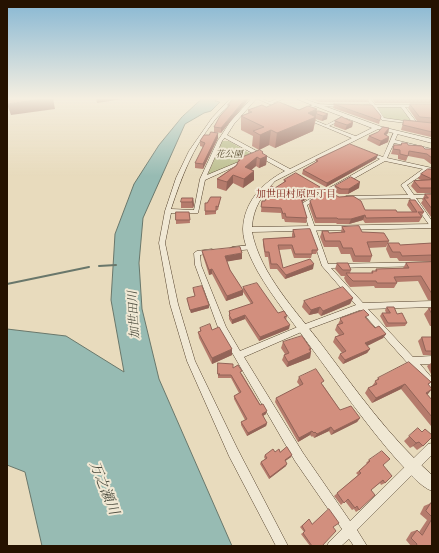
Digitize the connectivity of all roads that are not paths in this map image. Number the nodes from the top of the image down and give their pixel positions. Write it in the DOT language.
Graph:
graph roads {
  1 [pos="211,124"];
  2 [pos="232,124"];
  3 [pos="321,124"];
  4 [pos="331,124"];
  5 [pos="364,124"];
  6 [pos="416,124"];
  7 [pos="424,125"];
  8 [pos="326,126"];
  9 [pos="376,128"];
  10 [pos="396,133"];
  11 [pos="217,135"];
  12 [pos="224,136"];
  13 [pos="356,138"];
  14 [pos="392,141"];
  15 [pos="432,141"];
  16 [pos="432,150"];
  17 [pos="365,151"];
  18 [pos="384,159"];
  19 [pos="248,160"];
  20 [pos="430,169"];
  21 [pos="292,173"];
  22 [pos="203,179"];
  23 [pos="320,188"];
  24 [pos="326,192"];
  25 [pos="332,195"];
  26 [pos="413,196"];
  27 [pos="432,196"];
  28 [pos="338,198"];
  29 [pos="168,211"];
  30 [pos="432,225"];
  31 [pos="312,229"];
  32 [pos="247,230"];
  33 [pos="251,247"];
  34 [pos="432,264"];
  35 [pos="325,266"];
  36 [pos="432,304"];
  37 [pos="361,306"];
  38 [pos="303,328"];
  39 [pos="238,356"];
  40 [pos="411,360"];
  41 [pos="432,360"];
  42 [pos="432,384"];
  43 [pos="432,448"];
  44 [pos="413,467"];
  45 [pos="432,484"];
  46 [pos="349,530"];
  47 [pos="282,546"];
  48 [pos="333,546"];
  49 [pos="361,546"];
  1 -- 29 [label="street"];
  2 -- 12 [label="street"];
  3 -- 8 [label="street"];
  4 -- 8 [label="street"];
  5 -- 9 [label="street"];
  6 -- 7 [label="street"];
  8 -- 13 [label="street"];
  9 -- 10 [label="street"];
  9 -- 13 [label="street"];
  10 -- 14 [label="street"];
  10 -- 15 [label="street"];
  11 -- 12 [label="street"];
  12 -- 21 [label="street"];
  12 -- 22 [label="street"];
  13 -- 21 [label="street"];
  14 -- 16 [label="street"];
  14 -- 18 [label="street"];
  17 -- 18 [label="street"];
  18 -- 20 [label="street"];
  18 -- 24 [label="street"];
  19 -- 22 [label="street"];
  20 -- 26 [label="street"];
  21 -- 32 [label="street"];
  22 -- 29 [label="street"];
  23 -- 24 [label="street"];
  24 -- 25 [label="street"];
  24 -- 31 [label="street"];
  26 -- 27 [label="street"];
  26 -- 28 [label="street"];
  26 -- 30 [label="street"];
  29 -- 47 [label="street"];
  30 -- 31 [label="street"];
  31 -- 32 [label="street"];
  31 -- 35 [label="street"];
  32 -- 33 [label="street"];
  33 -- 38 [label="street"];
  33 -- 39 [label="street"];
  34 -- 35 [label="street"];
  35 -- 37 [label="street"];
  36 -- 37 [label="street"];
  37 -- 38 [label="street"];
  37 -- 40 [label="street"];
  38 -- 39 [label="street"];
  38 -- 44 [label="street"];
  39 -- 46 [label="street"];
  40 -- 41 [label="street"];
  40 -- 42 [label="street"];
  43 -- 44 [label="street"];
  44 -- 45 [label="street"];
  44 -- 46 [label="street"];
  46 -- 48 [label="street"];
  46 -- 49 [label="street"];
}
